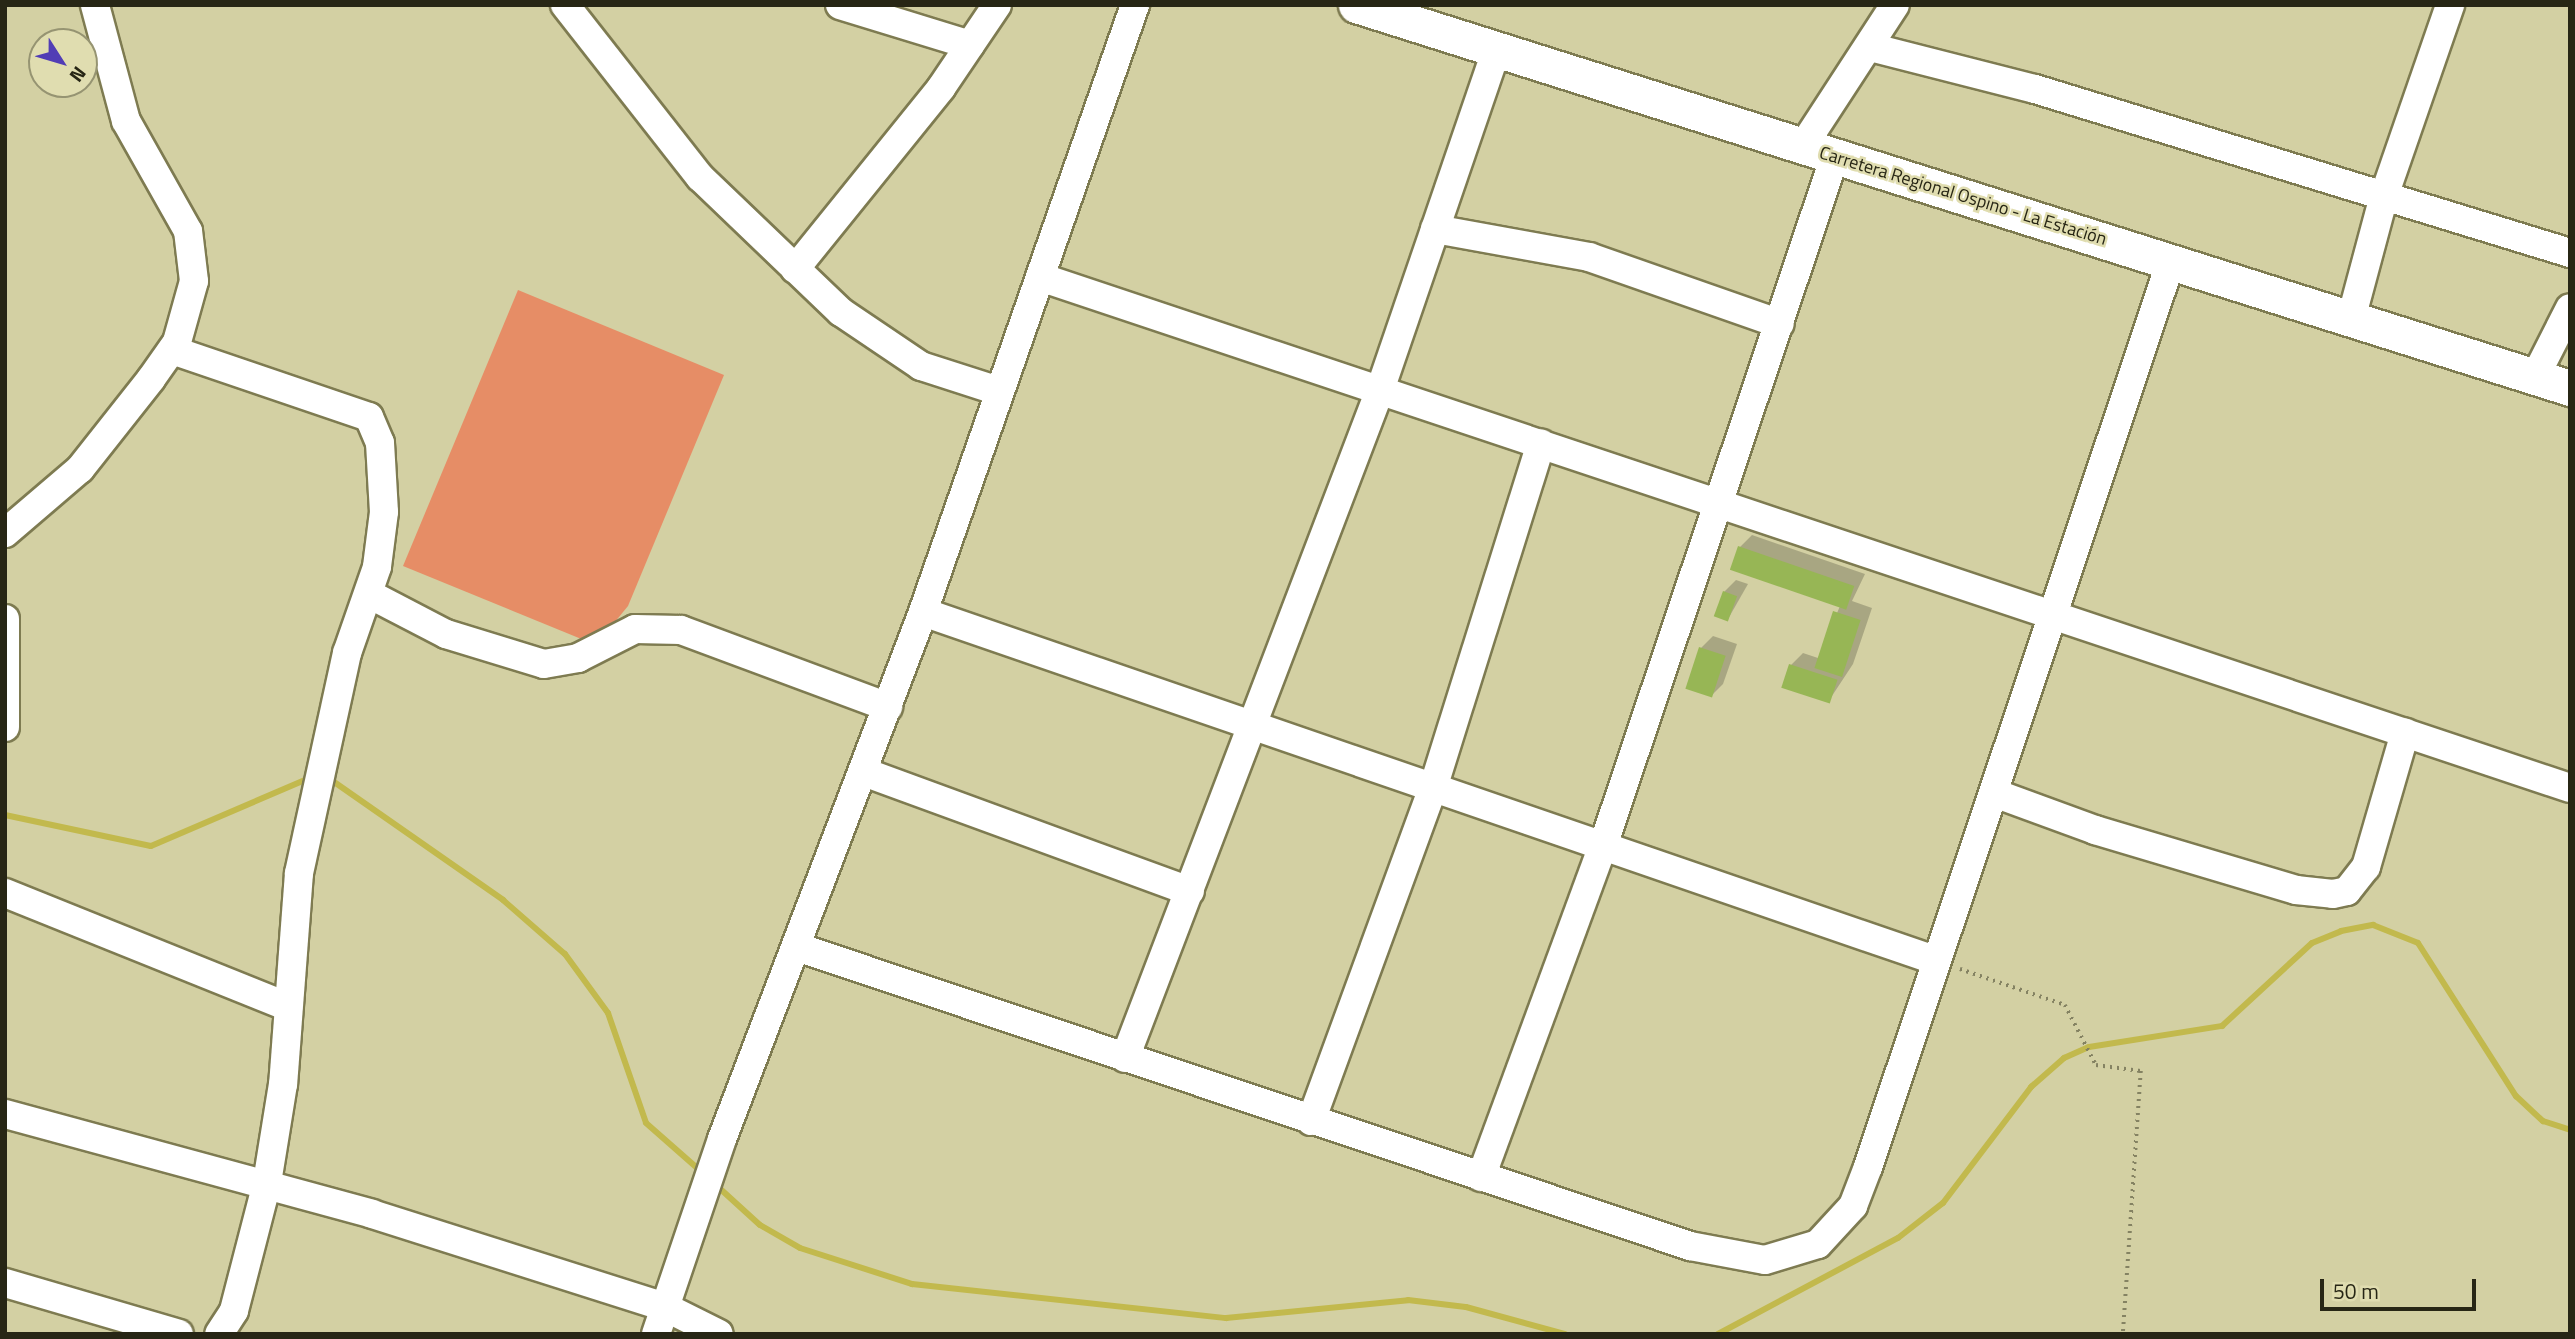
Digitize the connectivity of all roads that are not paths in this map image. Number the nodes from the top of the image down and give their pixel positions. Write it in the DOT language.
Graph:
graph roads {
  1 [pos="95,5"];
  2 [pos="565,5"];
  3 [pos="840,5"];
  4 [pos="997,5"];
  5 [pos="1135,5"];
  6 [pos="1356,5"];
  7 [pos="1895,5"];
  8 [pos="2450,5"];
  9 [pos="970,45"];
  10 [pos="1870,47"];
  11 [pos="1497,50"];
  12 [pos="1819,151"];
  13 [pos="2384,196"];
  14 [pos="1435,229"];
  15 [pos="2570,253"];
  16 [pos="2171,261"];
  17 [pos="794,270"];
  18 [pos="1040,277"];
  19 [pos="2570,308"];
  20 [pos="2351,319"];
  21 [pos="1780,324"];
  22 [pos="172,350"];
  23 [pos="2535,377"];
  24 [pos="2570,388"];
  25 [pos="1380,390"];
  26 [pos="999,391"];
  27 [pos="1541,444"];
  28 [pos="1720,504"];
  29 [pos="5,533"];
  30 [pos="369,594"];
  31 [pos="923,612"];
  32 [pos="2057,616"];
  33 [pos="5,619"];
  34 [pos="888,707"];
  35 [pos="1255,726"];
  36 [pos="5,727"];
  37 [pos="2405,733"];
  38 [pos="864,772"];
  39 [pos="1433,788"];
  40 [pos="2570,788"];
  41 [pos="1994,793"];
  42 [pos="1603,846"];
  43 [pos="1190,891"];
  44 [pos="5,893"];
  45 [pos="800,948"];
  46 [pos="1934,960"];
  47 [pos="288,1007"];
  48 [pos="1125,1058"];
  49 [pos="5,1114"];
  50 [pos="1311,1121"];
  51 [pos="1481,1177"];
  52 [pos="267,1183"];
  53 [pos="5,1283"];
  54 [pos="661,1320"];
  55 [pos="179,1334"];
  56 [pos="219,1334"];
  57 [pos="719,1334"];
  1 -- 22 [label="street"];
  2 -- 17 [label="street"];
  3 -- 9 [label="street"];
  4 -- 9 [label="street"];
  5 -- 18 [label="street"];
  6 -- 11 [label="main road, Carretera Regional Ospino - La Estación"];
  7 -- 10 [label="street"];
  8 -- 13 [label="street"];
  9 -- 17 [label="street"];
  10 -- 12 [label="street"];
  10 -- 13 [label="street"];
  11 -- 12 [label="main road, Carretera Regional Ospino - La Estación"];
  11 -- 14 [label="street"];
  12 -- 16 [label="main road, Carretera Regional Ospino - La Estación"];
  12 -- 21 [label="street"];
  13 -- 15 [label="street"];
  13 -- 20 [label="street"];
  14 -- 21 [label="street"];
  14 -- 25 [label="street"];
  16 -- 20 [label="main road, Carretera Regional Ospino - La Estación"];
  16 -- 32 [label="street"];
  17 -- 26 [label="street"];
  18 -- 25 [label="street"];
  18 -- 26 [label="street"];
  19 -- 23 [label="street"];
  20 -- 23 [label="main road, Carretera Regional Ospino - La Estación"];
  21 -- 28 [label="street"];
  22 -- 29 [label="street"];
  22 -- 30 [label="street"];
  23 -- 24 [label="main road, Carretera Regional Ospino - La Estación"];
  25 -- 27 [label="street"];
  25 -- 35 [label="street"];
  26 -- 31 [label="street"];
  27 -- 28 [label="street"];
  27 -- 39 [label="street"];
  28 -- 32 [label="street"];
  28 -- 42 [label="street"];
  30 -- 34 [label="street"];
  30 -- 47 [label="street"];
  31 -- 34 [label="street"];
  31 -- 35 [label="street"];
  32 -- 37 [label="street"];
  32 -- 41 [label="street"];
  33 -- 36 [label="street"];
  34 -- 38 [label="street"];
  35 -- 39 [label="street"];
  35 -- 43 [label="street"];
  37 -- 40 [label="street"];
  37 -- 41 [label="street"];
  38 -- 43 [label="street"];
  38 -- 45 [label="street"];
  39 -- 42 [label="street"];
  39 -- 50 [label="street"];
  41 -- 46 [label="street"];
  42 -- 46 [label="street"];
  42 -- 51 [label="street"];
  43 -- 48 [label="street"];
  44 -- 47 [label="street"];
  45 -- 48 [label="street"];
  45 -- 54 [label="street"];
  46 -- 51 [label="street"];
  47 -- 52 [label="street"];
  48 -- 50 [label="street"];
  49 -- 52 [label="street"];
  50 -- 51 [label="street"];
  52 -- 54 [label="street"];
  52 -- 56 [label="street"];
  53 -- 55 [label="street"];
  54 -- 57 [label="street"];
}
